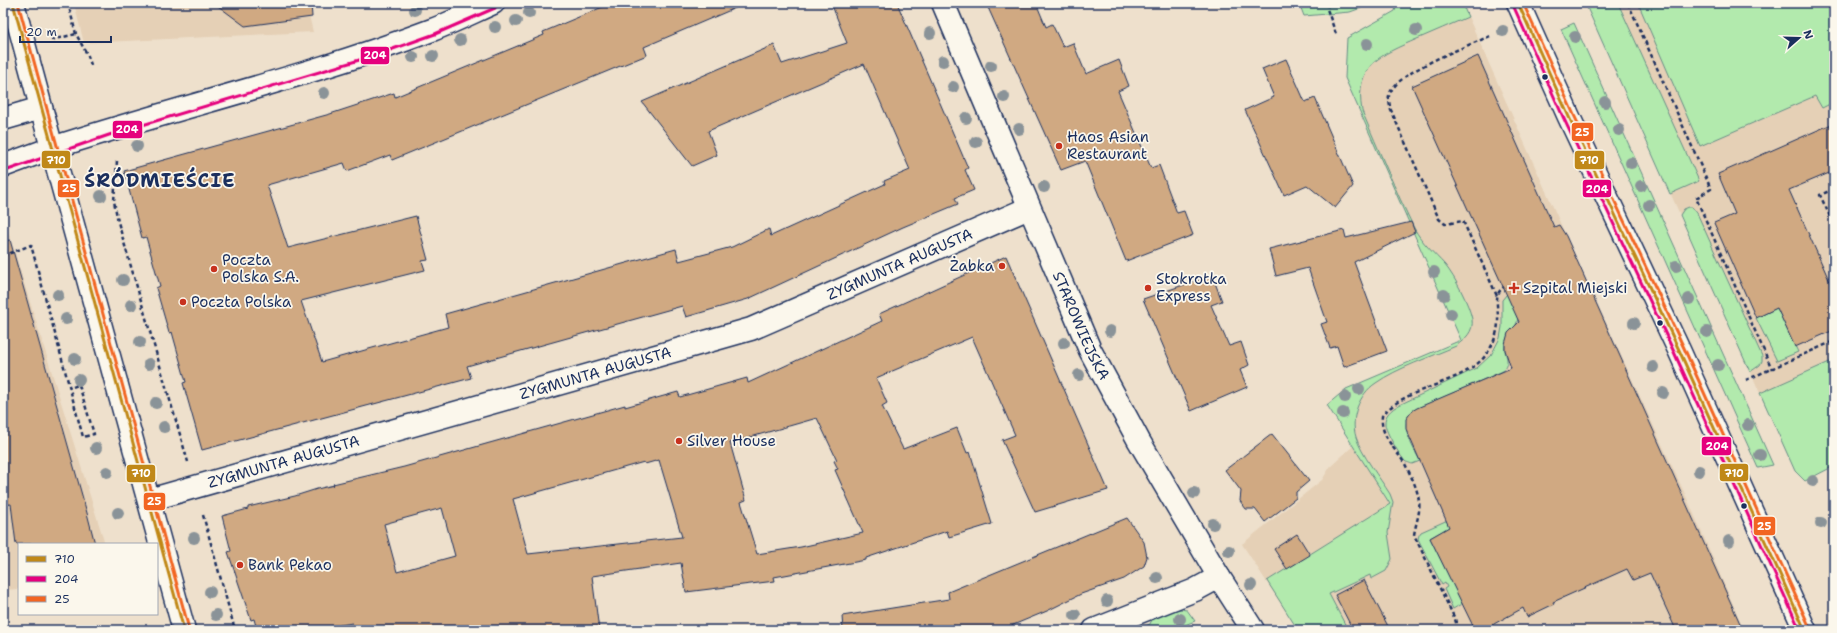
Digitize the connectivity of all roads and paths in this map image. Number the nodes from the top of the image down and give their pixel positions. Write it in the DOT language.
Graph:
graph roads {
  1 [pos="12,3"];
  2 [pos="68,3"];
  3 [pos="493,3"];
  4 [pos="943,3"];
  5 [pos="1328,3"];
  6 [pos="1518,3"];
  7 [pos="1628,3"];
  8 [pos="1336,34"];
  9 [pos="1490,36"];
  10 [pos="91,65"];
  11 [pos="41,108"];
  12 [pos="3,119"];
  13 [pos="52,148"];
  14 [pos="117,161"];
  15 [pos="3,166"];
  16 [pos="1834,189"];
  17 [pos="1029,208"];
  18 [pos="1834,225"];
  19 [pos="3,256"];
  20 [pos="1504,287"];
  21 [pos="1497,297"];
  22 [pos="1834,341"];
  23 [pos="1772,369"];
  24 [pos="1746,380"];
  25 [pos="70,388"];
  26 [pos="189,464"];
  27 [pos="149,500"];
  28 [pos="203,515"];
  29 [pos="1219,577"];
  30 [pos="184,630"];
  31 [pos="235,630"];
  32 [pos="1094,630"];
  33 [pos="1253,630"];
  34 [pos="1458,630"];
  35 [pos="1805,630"];
  1 -- 11 [label="street"];
  2 -- 10 [label="path"];
  3 -- 13 [label="street"];
  4 -- 17 [label="street, STAROWIEJSKA"];
  5 -- 8 [label="path"];
  6 -- 35 [label="street"];
  7 -- 23 [label="path"];
  9 -- 21 [label="path"];
  11 -- 12 [label="street"];
  11 -- 13 [label="street"];
  13 -- 15 [label="street"];
  13 -- 27 [label="street"];
  14 -- 26 [label="path"];
  16 -- 18 [label="path"];
  17 -- 27 [label="street, ZYGMUNTA AUGUSTA"];
  17 -- 29 [label="street, STAROWIEJSKA"];
  19 -- 25 [label="path"];
  20 -- 21 [label="path"];
  21 -- 34 [label="path"];
  22 -- 23 [label="path"];
  23 -- 24 [label="path"];
  25 -- 25 [label="path"];
  27 -- 30 [label="street"];
  28 -- 31 [label="path"];
  29 -- 32 [label="street"];
  29 -- 33 [label="street, STAROWIEJSKA"];
}
